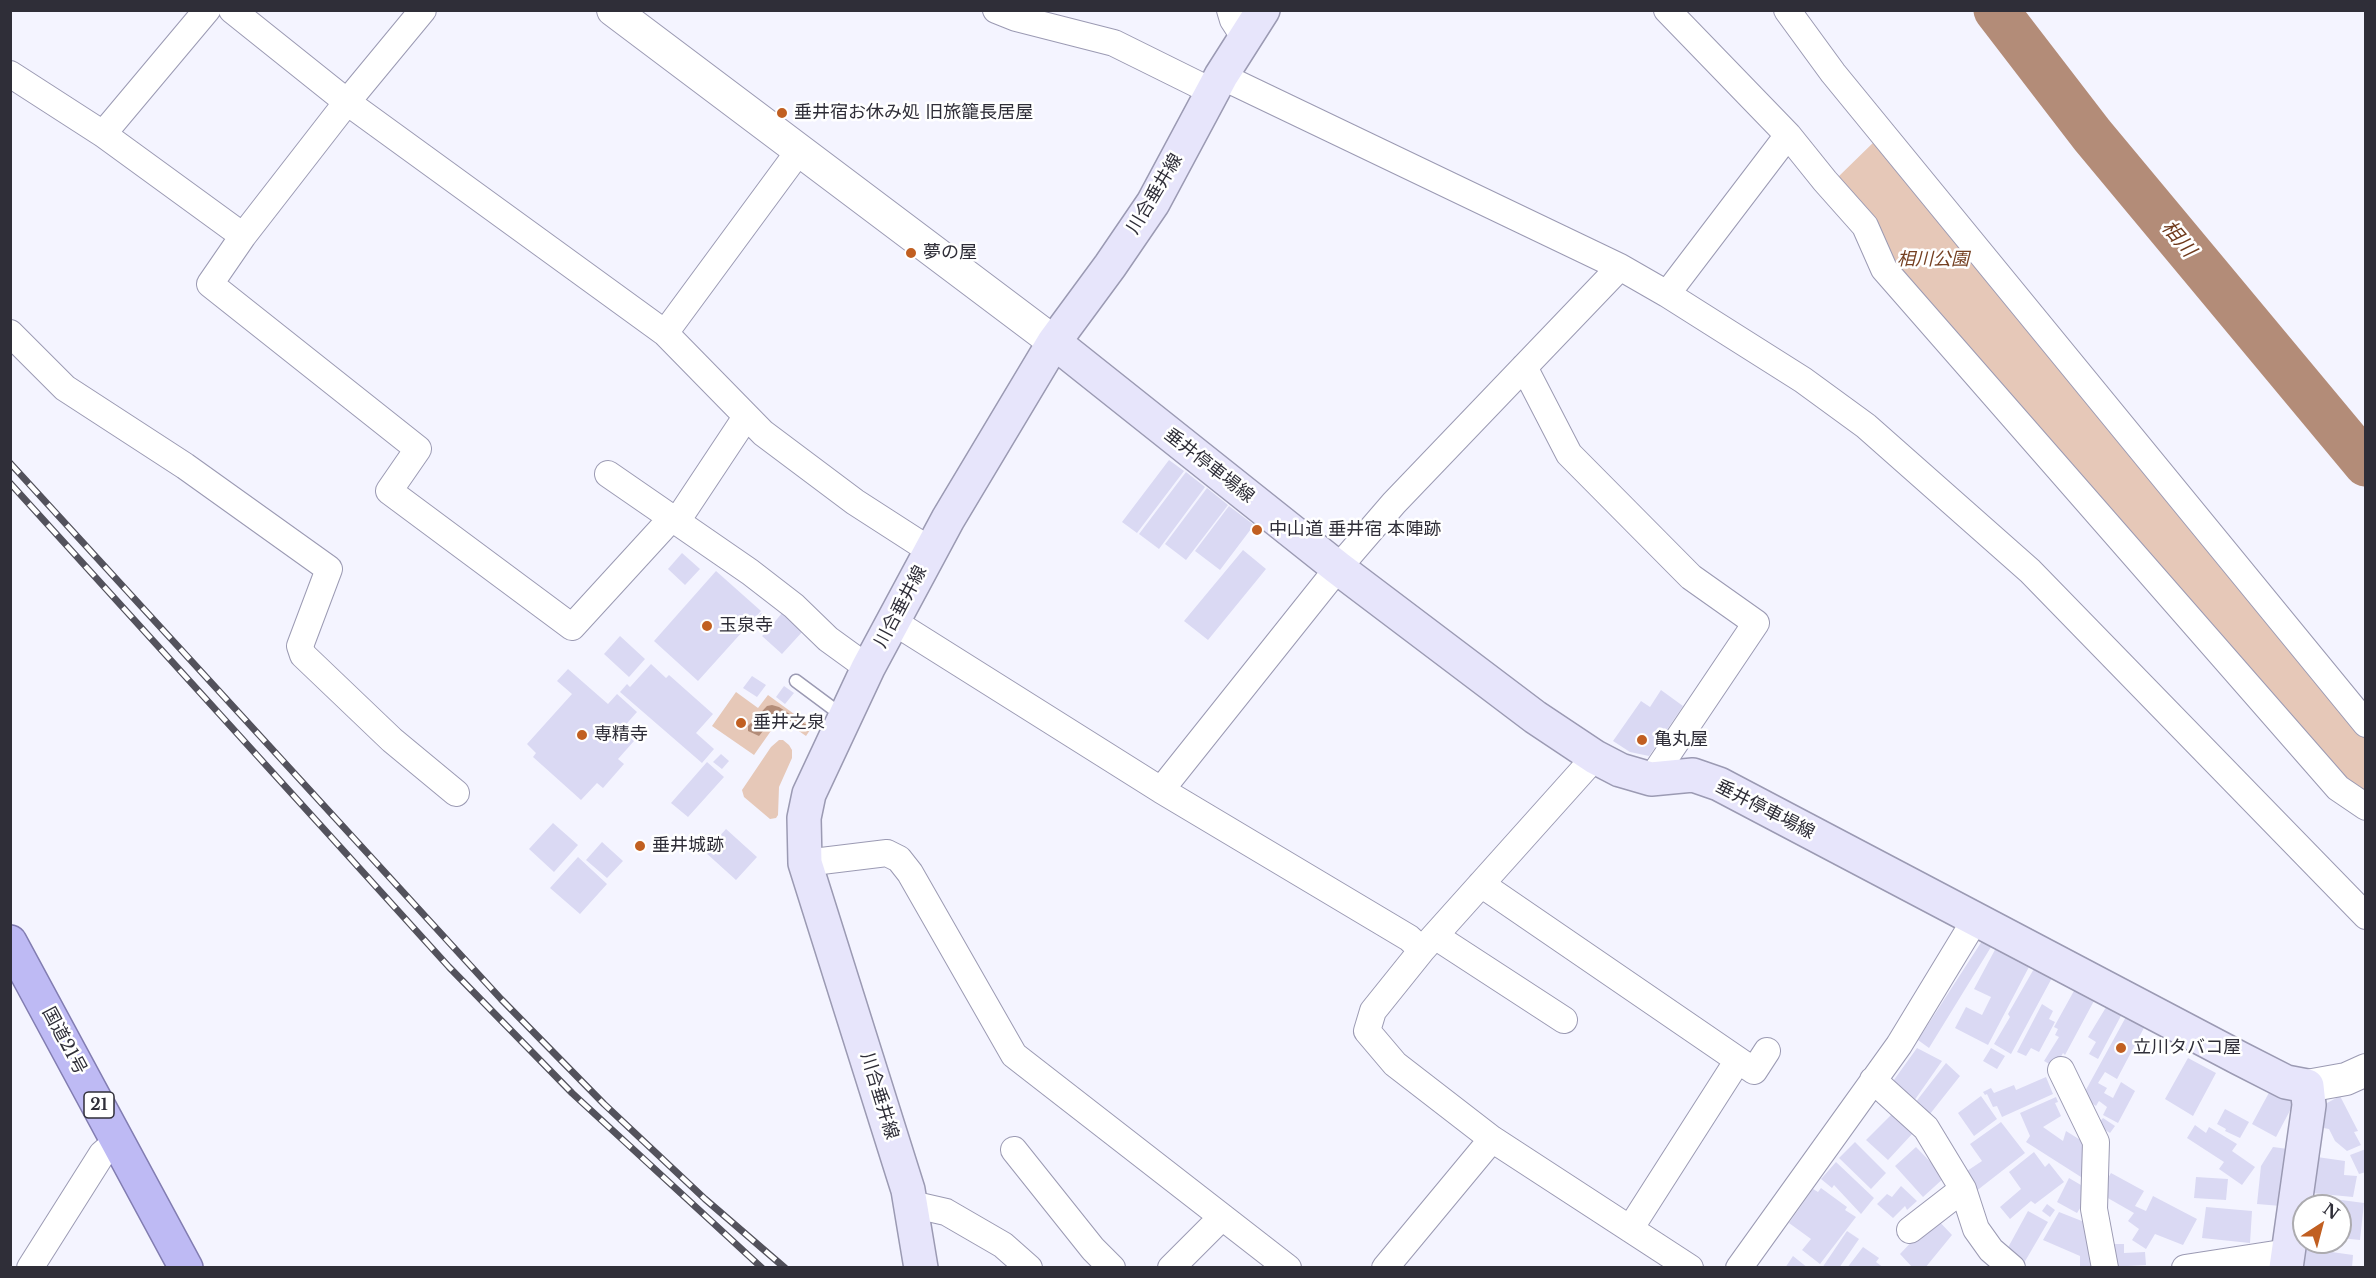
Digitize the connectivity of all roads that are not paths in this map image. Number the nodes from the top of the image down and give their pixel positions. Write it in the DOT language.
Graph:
graph roads {
  1 [pos="207,10"];
  2 [pos="232,10"];
  3 [pos="423,10"];
  4 [pos="613,10"];
  5 [pos="996,10"];
  6 [pos="1263,10"];
  7 [pos="1666,10"];
  8 [pos="1787,10"];
  9 [pos="1237,24"];
  10 [pos="10,74"];
  11 [pos="1217,84"];
  12 [pos="347,102"];
  13 [pos="103,134"];
  14 [pos="1788,135"];
  15 [pos="799,151"];
  16 [pos="243,236"];
  17 [pos="1620,267"];
  18 [pos="1667,294"];
  19 [pos="10,333"];
  20 [pos="665,333"];
  21 [pos="1054,342"];
  22 [pos="1524,367"];
  23 [pos="746,417"];
  24 [pos="608,474"];
  25 [pos="677,521"];
  26 [pos="931,551"];
  27 [pos="1338,568"];
  28 [pos="894,622"];
  29 [pos="868,668"];
  30 [pos="796,681"];
  31 [pos="845,717"];
  32 [pos="2366,724"];
  33 [pos="1595,757"];
  34 [pos="1650,779"];
  35 [pos="1161,790"];
  36 [pos="456,793"];
  37 [pos="2366,807"];
  38 [pos="805,863"];
  39 [pos="1481,884"];
  40 [pos="2366,916"];
  41 [pos="1975,920"];
  42 [pos="10,942"];
  43 [pos="1429,943"];
  44 [pos="1564,1020"];
  45 [pos="1767,1051"];
  46 [pos="1738,1060"];
  47 [pos="2061,1070"];
  48 [pos="2366,1070"];
  49 [pos="1874,1080"];
  50 [pos="2307,1086"];
  51 [pos="1492,1139"];
  52 [pos="118,1140"];
  53 [pos="1014,1150"];
  54 [pos="1963,1189"];
  55 [pos="911,1204"];
  56 [pos="1222,1217"];
  57 [pos="1630,1229"];
  58 [pos="1910,1230"];
  59 [pos="920,1259"];
  60 [pos="2287,1260"];
  61 [pos="30,1268"];
  62 [pos="186,1268"];
  63 [pos="1029,1268"];
  64 [pos="1112,1268"];
  65 [pos="1172,1268"];
  66 [pos="1288,1268"];
  67 [pos="1385,1268"];
  68 [pos="1690,1268"];
  69 [pos="1738,1268"];
  70 [pos="2012,1268"];
  71 [pos="2105,1268"];
  72 [pos="2185,1268"];
  1 -- 13 [label="street"];
  2 -- 12 [label="street"];
  3 -- 12 [label="street"];
  4 -- 15 [label="street"];
  5 -- 11 [label="street"];
  6 -- 9 [label="main road, 川合垂井線"];
  7 -- 14 [label="street"];
  8 -- 32 [label="street"];
  9 -- 11 [label="main road, 川合垂井線"];
  10 -- 13 [label="street"];
  11 -- 17 [label="street"];
  11 -- 21 [label="main road, 川合垂井線"];
  12 -- 16 [label="street"];
  12 -- 20 [label="street"];
  13 -- 16 [label="street"];
  14 -- 18 [label="street"];
  14 -- 37 [label="street"];
  15 -- 20 [label="street"];
  15 -- 21 [label="street"];
  16 -- 25 [label="street"];
  17 -- 18 [label="street"];
  17 -- 22 [label="street"];
  18 -- 40 [label="street"];
  19 -- 36 [label="street"];
  20 -- 23 [label="street"];
  21 -- 26 [label="main road, 川合垂井線"];
  21 -- 27 [label="main road, 垂井停車場線"];
  22 -- 27 [label="street"];
  22 -- 34 [label="street"];
  23 -- 25 [label="street"];
  23 -- 26 [label="street"];
  24 -- 25 [label="street"];
  25 -- 29 [label="street"];
  26 -- 28 [label="main road, 川合垂井線"];
  27 -- 33 [label="main road, 垂井停車場線"];
  27 -- 35 [label="street"];
  28 -- 29 [label="main road, 川合垂井線"];
  28 -- 35 [label="street"];
  29 -- 31 [label="main road, 川合垂井線"];
  30 -- 31 [label="lane"];
  31 -- 38 [label="main road, 川合垂井線"];
  33 -- 34 [label="main road, 垂井停車場線"];
  33 -- 39 [label="street"];
  34 -- 41 [label="main road, 垂井停車場線"];
  35 -- 43 [label="street"];
  38 -- 55 [label="main road, 川合垂井線"];
  38 -- 56 [label="street"];
  39 -- 43 [label="street"];
  39 -- 46 [label="street"];
  41 -- 49 [label="street"];
  41 -- 50 [label="main road, 垂井停車場線"];
  42 -- 52 [label="highway, 国道21号 / 21"];
  43 -- 44 [label="street"];
  43 -- 51 [label="street"];
  45 -- 46 [label="street"];
  46 -- 57 [label="street"];
  47 -- 71 [label="street"];
  48 -- 50 [label="street"];
  49 -- 54 [label="street"];
  49 -- 69 [label="street"];
  50 -- 60 [label="main road"];
  51 -- 57 [label="street"];
  51 -- 67 [label="street"];
  52 -- 61 [label="street"];
  52 -- 62 [label="highway, 国道21号 / 21"];
  53 -- 64 [label="street"];
  54 -- 58 [label="street"];
  54 -- 70 [label="street"];
  55 -- 59 [label="main road, 川合垂井線"];
  55 -- 63 [label="street"];
  56 -- 65 [label="street"];
  56 -- 66 [label="street"];
  57 -- 68 [label="street"];
  60 -- 72 [label="street"];
}
